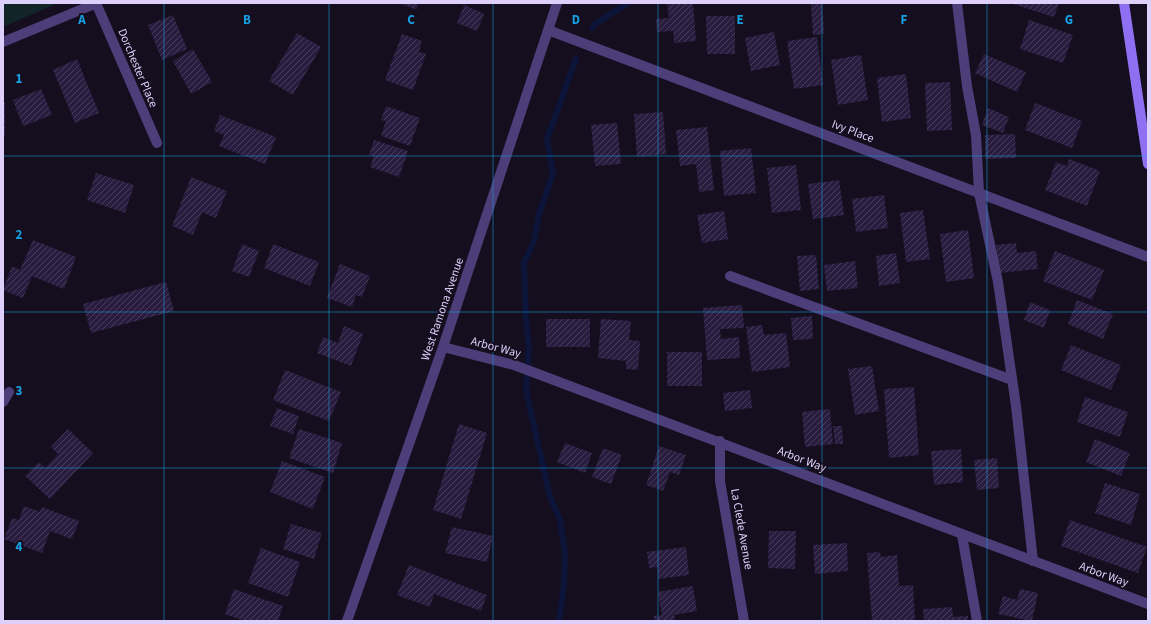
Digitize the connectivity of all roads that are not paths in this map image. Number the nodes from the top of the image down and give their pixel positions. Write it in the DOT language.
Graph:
graph roads {
  1 [pos="97,3"];
  2 [pos="556,3"];
  3 [pos="957,3"];
  4 [pos="1124,3"];
  5 [pos="548,30"];
  6 [pos="3,42"];
  7 [pos="157,144"];
  8 [pos="1148,164"];
  9 [pos="979,193"];
  10 [pos="1148,257"];
  11 [pos="730,276"];
  12 [pos="443,346"];
  13 [pos="1012,380"];
  14 [pos="8,392"];
  15 [pos="3,402"];
  16 [pos="720,441"];
  17 [pos="962,535"];
  18 [pos="1033,561"];
  19 [pos="1148,604"];
  20 [pos="347,621"];
  21 [pos="744,621"];
  22 [pos="977,621"];
  1 -- 6 [label="street"];
  1 -- 7 [label="street, Dorchester Place"];
  2 -- 5 [label="street, West Ramona Avenue"];
  3 -- 9 [label="street"];
  4 -- 8 [label="main road"];
  5 -- 9 [label="street, Ivy Place"];
  5 -- 12 [label="street, West Ramona Avenue"];
  9 -- 10 [label="street, Ivy Place"];
  9 -- 13 [label="street"];
  11 -- 13 [label="street"];
  12 -- 16 [label="street, Arbor Way"];
  12 -- 20 [label="street, West Ramona Avenue"];
  13 -- 18 [label="street"];
  14 -- 15 [label="street"];
  16 -- 17 [label="street, Arbor Way"];
  16 -- 21 [label="street, La Clede Avenue"];
  17 -- 18 [label="street, Arbor Way"];
  17 -- 22 [label="street"];
  18 -- 19 [label="street, Arbor Way"];
}
